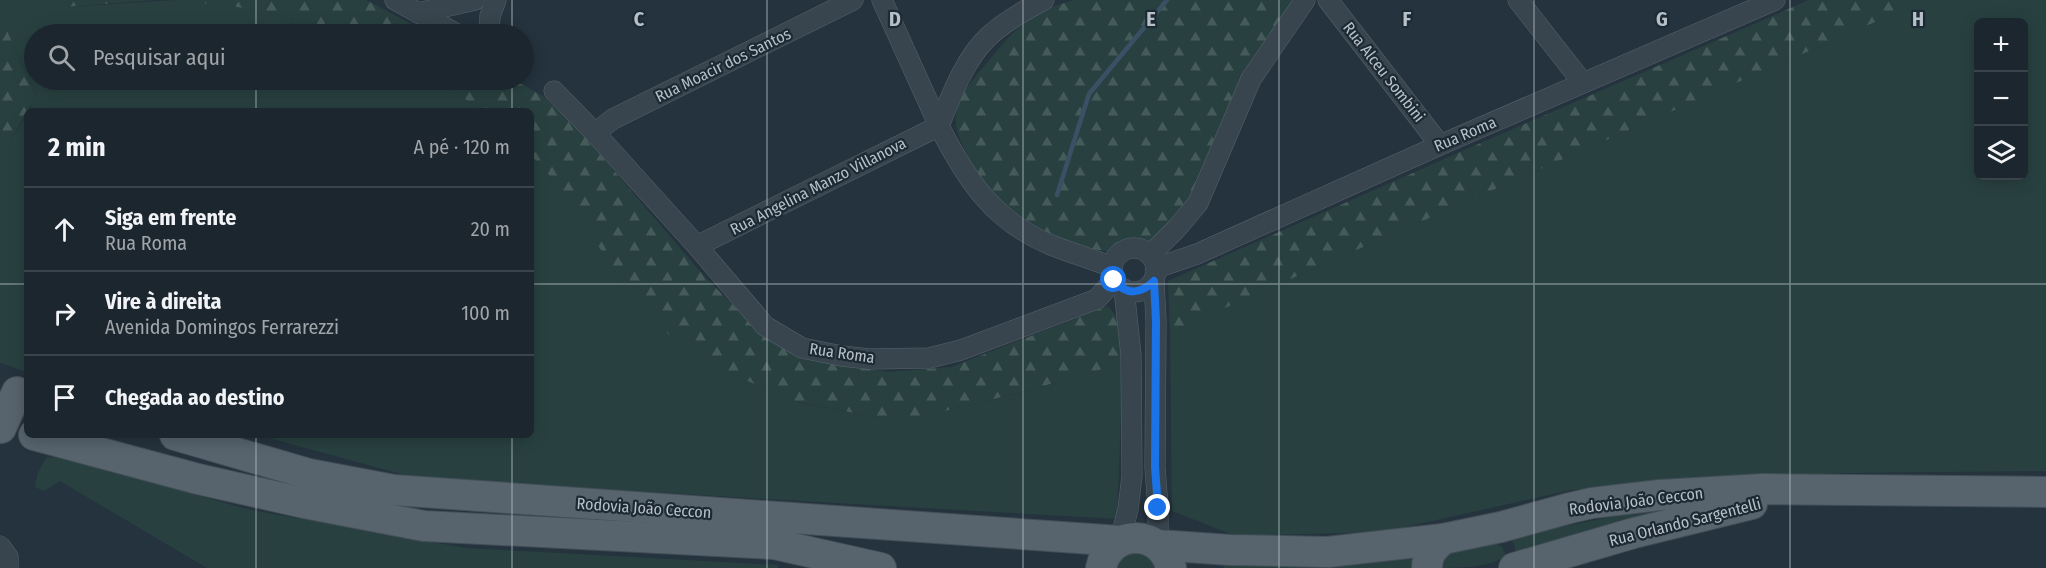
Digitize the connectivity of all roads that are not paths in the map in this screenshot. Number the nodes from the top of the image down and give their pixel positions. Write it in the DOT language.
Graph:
graph roads {
  1 [pos="395,0"];
  2 [pos="475,0"];
  3 [pos="496,0"];
  4 [pos="853,0"];
  5 [pos="882,0"];
  6 [pos="1044,0"];
  7 [pos="1305,0"];
  8 [pos="1328,0"];
  9 [pos="1518,0"];
  10 [pos="1775,0"];
  11 [pos="1742,6"];
  12 [pos="418,13"];
  13 [pos="438,24"];
  14 [pos="490,24"];
  15 [pos="1583,83"];
  16 [pos="554,91"];
  17 [pos="939,126"];
  18 [pos="595,133"];
  19 [pos="1440,145"];
  20 [pos="697,246"];
  21 [pos="1153,268"];
  22 [pos="1117,279"];
  23 [pos="15,390"];
  24 [pos="9,430"];
  25 [pos="45,438"];
  26 [pos="185,438"];
  27 [pos="1859,489"];
  28 [pos="394,490"];
  29 [pos="2046,492"];
  30 [pos="388,519"];
  31 [pos="1501,527"];
  32 [pos="1443,539"];
  33 [pos="1120,541"];
  34 [pos="0,546"];
  35 [pos="1165,556"];
  36 [pos="8,568"];
  37 [pos="881,568"];
  38 [pos="1101,568"];
  39 [pos="1427,568"];
  40 [pos="1508,568"];
  41 [pos="1514,568"];
  1 -- 12 [label="street"];
  2 -- 12 [label="street"];
  3 -- 14 [label="street"];
  4 -- 18 [label="street, Rua Moacir dos Santos"];
  5 -- 17 [label="street"];
  6 -- 17 [label="street"];
  7 -- 21 [label="street"];
  8 -- 19 [label="street, Rua Alceu Sombini"];
  9 -- 15 [label="street"];
  10 -- 11 [label="street, Rua Roma"];
  11 -- 15 [label="street, Rua Roma"];
  12 -- 13 [label="street"];
  15 -- 19 [label="street, Rua Roma"];
  16 -- 18 [label="street, Rua Roma"];
  17 -- 20 [label="street, Rua Angelina Manzo Villanova"];
  17 -- 22 [label="street"];
  18 -- 20 [label="street, Rua Roma"];
  19 -- 21 [label="street, Rua Roma"];
  20 -- 22 [label="street, Rua Roma"];
  21 -- 22 [label="street, Rua Roma"];
  21 -- 22 [label="street, Rua Roma"];
  21 -- 35 [label="street"];
  22 -- 33 [label="street"];
  23 -- 24 [label="main road"];
  25 -- 30 [label="main road, Rodovia João Ceccon"];
  26 -- 28 [label="main road, Rodovia João Ceccon"];
  27 -- 29 [label="main road, Rodovia João Ceccon"];
  27 -- 31 [label="main road, Rodovia João Ceccon"];
  27 -- 41 [label="main road, Rua Orlando Sargentelli"];
  28 -- 30 [label="main road"];
  28 -- 33 [label="main road, Rodovia João Ceccon"];
  30 -- 37 [label="main road, Rodovia João Ceccon"];
  31 -- 32 [label="main road, Rodovia João Ceccon"];
  31 -- 40 [label="main road"];
  32 -- 35 [label="main road, Rodovia João Ceccon"];
  32 -- 39 [label="main road"];
  33 -- 35 [label="main road, Rodovia João Ceccon"];
  33 -- 38 [label="main road"];
  34 -- 36 [label="street"];
}
